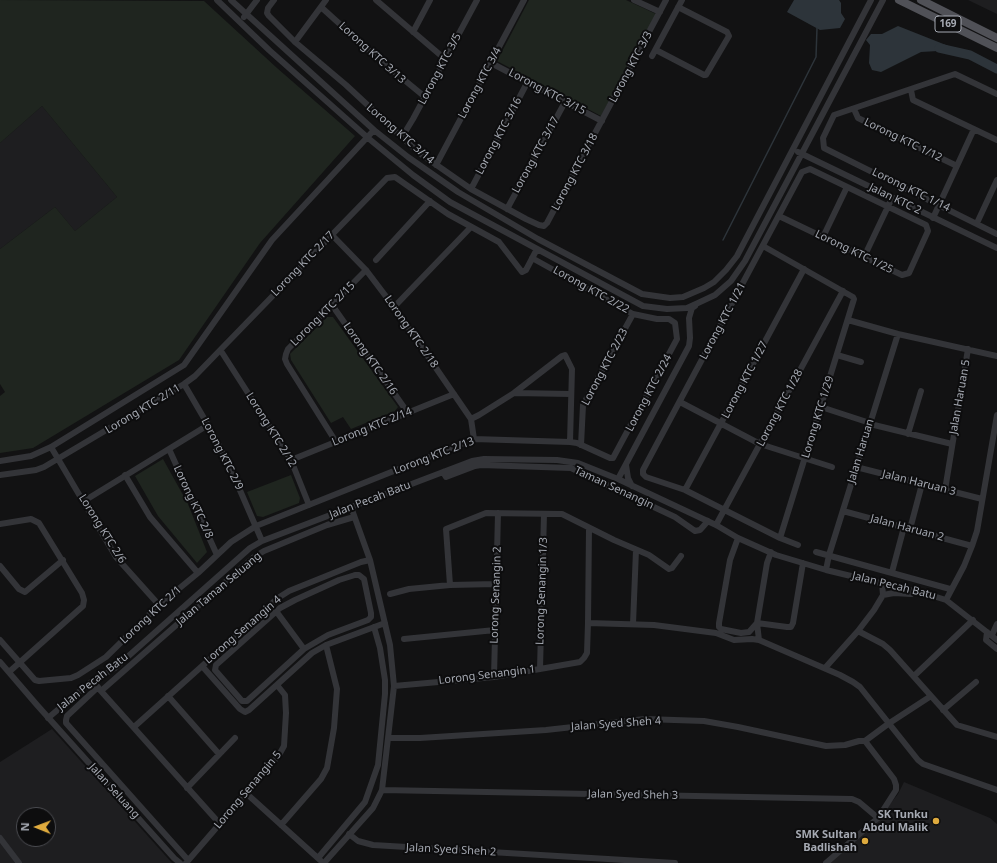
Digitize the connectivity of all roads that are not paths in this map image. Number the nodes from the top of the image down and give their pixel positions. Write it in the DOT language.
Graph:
graph roads {
  1 [pos="217,0"];
  2 [pos="231,0"];
  3 [pos="257,0"];
  4 [pos="274,0"];
  5 [pos="326,0"];
  6 [pos="376,0"];
  7 [pos="430,0"];
  8 [pos="477,0"];
  9 [pos="524,0"];
  10 [pos="634,0"];
  11 [pos="666,0"];
  12 [pos="682,0"];
  13 [pos="871,0"];
  14 [pos="883,0"];
  15 [pos="899,0"];
  16 [pos="921,0"];
  17 [pos="321,7"];
  18 [pos="678,7"];
  19 [pos="660,12"];
  20 [pos="246,14"];
  21 [pos="241,21"];
  22 [pos="413,32"];
  23 [pos="997,38"];
  24 [pos="295,42"];
  25 [pos="997,48"];
  26 [pos="656,50"];
  27 [pos="652,56"];
  28 [pos="445,60"];
  29 [pos="491,63"];
  30 [pos="527,83"];
  31 [pos="911,90"];
  32 [pos="997,94"];
  33 [pos="424,97"];
  34 [pos="565,102"];
  35 [pos="854,109"];
  36 [pos="602,121"];
  37 [pos="974,129"];
  38 [pos="374,130"];
  39 [pos="402,137"];
  40 [pos="368,138"];
  41 [pos="997,140"];
  42 [pos="793,150"];
  43 [pos="801,154"];
  44 [pos="436,165"];
  45 [pos="957,166"];
  46 [pos="997,180"];
  47 [pos="847,187"];
  48 [pos="471,189"];
  49 [pos="892,198"];
  50 [pos="430,201"];
  51 [pos="939,204"];
  52 [pos="888,206"];
  53 [pos="507,209"];
  54 [pos="779,216"];
  55 [pos="933,218"];
  56 [pos="547,223"];
  57 [pos="976,223"];
  58 [pos="470,227"];
  59 [pos="997,234"];
  60 [pos="332,235"];
  61 [pos="823,237"];
  62 [pos="763,246"];
  63 [pos="537,248"];
  64 [pos="997,248"];
  65 [pos="864,257"];
  66 [pos="532,258"];
  67 [pos="376,260"];
  68 [pos="804,269"];
  69 [pos="366,270"];
  70 [pos="843,291"];
  71 [pos="698,303"];
  72 [pos="332,305"];
  73 [pos="394,307"];
  74 [pos="679,308"];
  75 [pos="633,314"];
  76 [pos="689,318"];
  77 [pos="848,320"];
  78 [pos="675,323"];
  79 [pos="898,334"];
  80 [pos="968,349"];
  81 [pos="221,351"];
  82 [pos="837,355"];
  83 [pos="997,356"];
  84 [pos="861,362"];
  85 [pos="184,384"];
  86 [pos="921,391"];
  87 [pos="514,393"];
  88 [pos="454,394"];
  89 [pos="571,394"];
  90 [pos="680,402"];
  91 [pos="821,407"];
  92 [pos="408,412"];
  93 [pos="997,415"];
  94 [pos="471,419"];
  95 [pos="870,423"];
  96 [pos="208,424"];
  97 [pos="721,424"];
  98 [pos="908,434"];
  99 [pos="474,439"];
  100 [pos="336,442"];
  101 [pos="570,442"];
  102 [pos="760,444"];
  103 [pos="952,444"];
  104 [pos="581,445"];
  105 [pos="51,447"];
  106 [pos="168,449"];
  107 [pos="994,452"];
  108 [pos="58,458"];
  109 [pos="610,458"];
  110 [pos="805,459"];
  111 [pos="290,460"];
  112 [pos="0,461"];
  113 [pos="626,463"];
  114 [pos="832,467"];
  115 [pos="856,467"];
  116 [pos="443,472"];
  117 [pos="0,475"];
  118 [pos="125,475"];
  119 [pos="618,479"];
  120 [pos="922,484"];
  121 [pos="632,486"];
  122 [pos="685,490"];
  123 [pos="944,490"];
  124 [pos="982,499"];
  125 [pos="84,501"];
  126 [pos="309,505"];
  127 [pos="351,507"];
  128 [pos="725,509"];
  129 [pos="843,511"];
  130 [pos="498,513"];
  131 [pos="544,514"];
  132 [pos="354,517"];
  133 [pos="708,521"];
  134 [pos="0,524"];
  135 [pos="716,525"];
  136 [pos="256,526"];
  137 [pos="590,528"];
  138 [pos="906,528"];
  139 [pos="738,538"];
  140 [pos="780,538"];
  141 [pos="262,541"];
  142 [pos="798,545"];
  143 [pos="972,546"];
  144 [pos="636,550"];
  145 [pos="771,552"];
  146 [pos="816,552"];
  147 [pos="217,555"];
  148 [pos="829,555"];
  149 [pos="681,556"];
  150 [pos="63,560"];
  151 [pos="370,560"];
  152 [pos="803,563"];
  153 [pos="0,566"];
  154 [pos="826,570"];
  155 [pos="892,572"];
  156 [pos="198,573"];
  157 [pos="336,573"];
  158 [pos="339,580"];
  159 [pos="496,584"];
  160 [pos="882,584"];
  161 [pos="450,585"];
  162 [pos="950,589"];
  163 [pos="390,594"];
  164 [pos="930,594"];
  165 [pos="883,595"];
  166 [pos="946,600"];
  167 [pos="159,606"];
  168 [pos="276,612"];
  169 [pos="973,620"];
  170 [pos="385,623"];
  171 [pos="588,623"];
  172 [pos="757,623"];
  173 [pos="633,624"];
  174 [pos="997,624"];
  175 [pos="352,626"];
  176 [pos="374,627"];
  177 [pos="495,630"];
  178 [pos="858,631"];
  179 [pos="989,633"];
  180 [pos="356,634"];
  181 [pos="0,640"];
  182 [pos="404,640"];
  183 [pos="759,640"];
  184 [pos="997,640"];
  185 [pos="326,645"];
  186 [pos="224,646"];
  187 [pos="304,649"];
  188 [pos="997,649"];
  189 [pos="230,653"];
  190 [pos="0,662"];
  191 [pos="20,663"];
  192 [pos="202,666"];
  193 [pos="825,668"];
  194 [pos="540,669"];
  195 [pos="9,672"];
  196 [pos="914,676"];
  197 [pos="494,677"];
  198 [pos="92,681"];
  199 [pos="976,682"];
  200 [pos="277,685"];
  201 [pos="394,686"];
  202 [pos="262,688"];
  203 [pos="100,689"];
  204 [pos="267,694"];
  205 [pos="168,696"];
  206 [pos="931,696"];
  207 [pos="943,710"];
  208 [pos="48,718"];
  209 [pos="888,724"];
  210 [pos="134,727"];
  211 [pos="997,737"];
  212 [pos="235,738"];
  213 [pos="388,738"];
  214 [pos="865,742"];
  215 [pos="219,754"];
  216 [pos="187,788"];
  217 [pos="382,790"];
  218 [pos="997,790"];
  219 [pos="247,794"];
  220 [pos="878,818"];
  221 [pos="220,824"];
  222 [pos="281,825"];
  223 [pos="349,834"];
  224 [pos="1,839"];
  225 [pos="318,858"];
  226 [pos="187,862"];
  227 [pos="19,863"];
  228 [pos="180,863"];
  229 [pos="324,863"];
  230 [pos="675,863"];
  231 [pos="826,863"];
  1 -- 21 [label="street"];
  2 -- 20 [label="street"];
  3 -- 20 [label="street"];
  4 -- 24 [label="street, Lorong KTC 3/14"];
  5 -- 17 [label="street"];
  6 -- 22 [label="street"];
  7 -- 22 [label="street"];
  8 -- 28 [label="street, Lorong KTC 3/5"];
  9 -- 29 [label="street, Lorong KTC 3/4"];
  10 -- 19 [label="street"];
  11 -- 19 [label="street, Lorong KTC 3/3"];
  12 -- 18 [label="street"];
  13 -- 42 [label="street"];
  14 -- 43 [label="street"];
  15 -- 25 [label="main road, 169"];
  16 -- 23 [label="main road, 169"];
  17 -- 24 [label="street"];
  17 -- 33 [label="street, Lorong KTC 3/13"];
  18 -- 26 [label="street"];
  18 -- 26 [label="street"];
  19 -- 36 [label="street, Lorong KTC 3/3"];
  20 -- 21 [label="street"];
  20 -- 38 [label="street"];
  21 -- 40 [label="street"];
  22 -- 28 [label="street"];
  24 -- 39 [label="street, Lorong KTC 3/14"];
  26 -- 27 [label="street"];
  28 -- 33 [label="street, Lorong KTC 3/5"];
  29 -- 30 [label="street, Lorong KTC 3/15"];
  29 -- 44 [label="street, Lorong KTC 3/4"];
  30 -- 34 [label="street, Lorong KTC 3/15"];
  30 -- 48 [label="street, Lorong KTC 3/16"];
  31 -- 32 [label="street"];
  31 -- 35 [label="street"];
  31 -- 37 [label="street"];
  33 -- 39 [label="street, Lorong KTC 3/5"];
  34 -- 36 [label="street, Lorong KTC 3/15"];
  34 -- 53 [label="street, Lorong KTC 3/17"];
  35 -- 45 [label="street, Lorong KTC 1/12"];
  35 -- 51 [label="street, Lorong KTC 1/14"];
  36 -- 56 [label="street, Lorong KTC 3/18"];
  37 -- 41 [label="street"];
  37 -- 45 [label="street"];
  38 -- 40 [label="street"];
  38 -- 42 [label="street"];
  39 -- 44 [label="street, Lorong KTC 3/14"];
  40 -- 63 [label="street"];
  40 -- 105 [label="street"];
  42 -- 43 [label="street, Jalan KTC 2"];
  43 -- 49 [label="street, Jalan KTC 2"];
  43 -- 71 [label="street"];
  44 -- 48 [label="street, Lorong KTC 3/14"];
  45 -- 51 [label="street"];
  46 -- 57 [label="street"];
  47 -- 52 [label="street, Lorong KTC 1/21"];
  47 -- 54 [label="street, Lorong KTC 1/21"];
  47 -- 61 [label="street"];
  48 -- 53 [label="street, Lorong KTC 3/14"];
  49 -- 52 [label="street"];
  49 -- 55 [label="street, Jalan KTC 2"];
  50 -- 58 [label="street"];
  50 -- 60 [label="street, Lorong KTC 2/17"];
  50 -- 67 [label="street"];
  51 -- 55 [label="street"];
  51 -- 57 [label="street, Lorong KTC 1/14"];
  52 -- 65 [label="street"];
  52 -- 65 [label="street, Lorong KTC 1/25"];
  53 -- 56 [label="street, Lorong KTC 3/14"];
  54 -- 61 [label="street, Lorong KTC 1/25"];
  54 -- 62 [label="street, Lorong KTC 1/21"];
  55 -- 64 [label="street, Jalan KTC 2"];
  57 -- 59 [label="street, Lorong KTC 1/14"];
  58 -- 66 [label="street"];
  58 -- 73 [label="street"];
  60 -- 69 [label="street, Lorong KTC 2/18"];
  60 -- 81 [label="street, Lorong KTC 2/17"];
  61 -- 65 [label="street, Lorong KTC 1/25"];
  62 -- 68 [label="street"];
  62 -- 90 [label="street, Lorong KTC 1/21"];
  63 -- 66 [label="street"];
  63 -- 74 [label="street"];
  66 -- 75 [label="street, Lorong KTC 2/22"];
  68 -- 70 [label="street"];
  68 -- 97 [label="street, Lorong KTC 1/27"];
  69 -- 72 [label="street, Lorong KTC 2/15"];
  69 -- 73 [label="street, Lorong KTC 2/18"];
  70 -- 77 [label="street, Lorong KTC 1/29"];
  70 -- 102 [label="street, Lorong KTC 1/28"];
  71 -- 74 [label="street"];
  71 -- 76 [label="street"];
  72 -- 92 [label="street, Lorong KTC 2/16"];
  72 -- 100 [label="street, Lorong KTC 2/15"];
  73 -- 88 [label="street, Lorong KTC 2/18"];
  74 -- 76 [label="street"];
  75 -- 78 [label="street, Lorong KTC 2/22"];
  75 -- 104 [label="street, Lorong KTC 2/23"];
  76 -- 113 [label="street"];
  77 -- 79 [label="street"];
  77 -- 82 [label="street, Lorong KTC 1/29"];
  78 -- 109 [label="street, Lorong KTC 2/24"];
  79 -- 80 [label="street"];
  79 -- 95 [label="street, Jalan Haruan"];
  80 -- 83 [label="street"];
  80 -- 103 [label="street, Jalan Haruan 5"];
  81 -- 85 [label="street, Lorong KTC 2/11"];
  81 -- 111 [label="street, Lorong KTC 2/12"];
  82 -- 84 [label="street"];
  82 -- 91 [label="street, Lorong KTC 1/29"];
  85 -- 96 [label="street, Lorong KTC 2/9"];
  85 -- 108 [label="street, Lorong KTC 2/11"];
  86 -- 98 [label="street"];
  87 -- 89 [label="street"];
  87 -- 89 [label="street"];
  87 -- 94 [label="street"];
  88 -- 92 [label="street, Lorong KTC 2/14"];
  88 -- 94 [label="street, Lorong KTC 2/18"];
  89 -- 101 [label="street"];
  90 -- 97 [label="street"];
  90 -- 122 [label="street, Lorong KTC 1/21"];
  91 -- 95 [label="street, Jalan Haruan 5"];
  91 -- 110 [label="street, Lorong KTC 1/29"];
  92 -- 100 [label="street, Lorong KTC 2/14"];
  93 -- 107 [label="street"];
  94 -- 99 [label="street, Lorong KTC 2/18"];
  95 -- 98 [label="street, Jalan Haruan 5"];
  95 -- 115 [label="street, Jalan Haruan"];
  96 -- 106 [label="street"];
  96 -- 136 [label="street, Lorong KTC 2/9"];
  97 -- 102 [label="street"];
  97 -- 122 [label="street, Lorong KTC 1/27"];
  98 -- 103 [label="street, Jalan Haruan 5"];
  99 -- 101 [label="street, Lorong KTC 2/13"];
  99 -- 126 [label="street, Lorong KTC 2/13"];
  100 -- 111 [label="street, Lorong KTC 2/14"];
  101 -- 104 [label="street, Lorong KTC 2/13"];
  102 -- 110 [label="street"];
  102 -- 128 [label="street, Lorong KTC 1/28"];
  103 -- 123 [label="street, Jalan Haruan 5"];
  104 -- 109 [label="street, Lorong KTC 2/13"];
  105 -- 108 [label="street, Lorong KTC 2/6"];
  105 -- 112 [label="street"];
  106 -- 118 [label="street"];
  106 -- 147 [label="street, Lorong KTC 2/8"];
  107 -- 124 [label="street"];
  108 -- 117 [label="street, Lorong KTC 2/11"];
  108 -- 125 [label="street, Lorong KTC 2/6"];
  110 -- 114 [label="street"];
  110 -- 140 [label="street, Lorong KTC 1/29"];
  111 -- 126 [label="street, Lorong KTC 2/12"];
  113 -- 119 [label="street"];
  113 -- 121 [label="street"];
  115 -- 120 [label="street, Jalan Haruan 3"];
  115 -- 129 [label="street, Jalan Haruan"];
  116 -- 119 [label="street, Jalan Pecah Batu"];
  116 -- 127 [label="street, Jalan Pecah Batu"];
  116 -- 133 [label="street, Taman Senangin"];
  118 -- 125 [label="street"];
  118 -- 156 [label="street"];
  119 -- 121 [label="street, Jalan Pecah Batu"];
  120 -- 123 [label="street, Jalan Haruan 3"];
  120 -- 138 [label="street"];
  121 -- 133 [label="street, Jalan Pecah Batu"];
  122 -- 128 [label="street, Lorong KTC 1/21"];
  123 -- 124 [label="street, Jalan Haruan 3"];
  124 -- 143 [label="street"];
  125 -- 167 [label="street, Lorong KTC 2/6"];
  126 -- 136 [label="street"];
  127 -- 132 [label="street"];
  127 -- 141 [label="street, Jalan Pecah Batu"];
  128 -- 135 [label="street, Lorong KTC 1/28"];
  128 -- 140 [label="street, Lorong KTC 1/21"];
  129 -- 138 [label="street, Jalan Haruan 2"];
  129 -- 148 [label="street, Jalan Haruan"];
  130 -- 131 [label="street"];
  130 -- 159 [label="street, Lorong Senangin 2"];
  130 -- 161 [label="street"];
  131 -- 137 [label="street"];
  131 -- 194 [label="street, Lorong Senangin 1/3"];
  132 -- 151 [label="street"];
  132 -- 203 [label="street, Jalan Taman Seluang"];
  133 -- 135 [label="street, Jalan Pecah Batu"];
  134 -- 150 [label="street"];
  135 -- 139 [label="street, Jalan Pecah Batu"];
  136 -- 141 [label="street, Lorong KTC 2/9"];
  136 -- 147 [label="street, Lorong KTC 2/1"];
  137 -- 144 [label="street"];
  137 -- 171 [label="street"];
  138 -- 143 [label="street, Jalan Haruan 2"];
  138 -- 155 [label="street"];
  139 -- 145 [label="street, Jalan Pecah Batu"];
  139 -- 172 [label="street"];
  140 -- 142 [label="street, Lorong KTC 1/21"];
  141 -- 198 [label="street, Jalan Pecah Batu"];
  143 -- 162 [label="street"];
  144 -- 149 [label="street"];
  144 -- 173 [label="street"];
  145 -- 152 [label="street, Jalan Pecah Batu"];
  145 -- 172 [label="street"];
  146 -- 148 [label="street"];
  147 -- 156 [label="street, Lorong KTC 2/1"];
  148 -- 154 [label="street, Jalan Haruan"];
  148 -- 155 [label="street"];
  150 -- 153 [label="street"];
  150 -- 191 [label="street"];
  151 -- 157 [label="street, Lorong Senangin 4"];
  151 -- 170 [label="street"];
  152 -- 154 [label="street, Jalan Pecah Batu"];
  152 -- 172 [label="street"];
  154 -- 160 [label="street, Jalan Pecah Batu"];
  155 -- 162 [label="street"];
  156 -- 167 [label="street, Lorong KTC 2/1"];
  157 -- 158 [label="street"];
  157 -- 186 [label="street, Lorong Senangin 4"];
  158 -- 168 [label="street"];
  158 -- 175 [label="street"];
  159 -- 161 [label="street"];
  159 -- 177 [label="street, Lorong Senangin 2"];
  160 -- 164 [label="street, Jalan Pecah Batu"];
  160 -- 165 [label="street"];
  161 -- 163 [label="street"];
  162 -- 166 [label="street"];
  164 -- 165 [label="street"];
  164 -- 166 [label="street, Jalan Pecah Batu"];
  165 -- 178 [label="street"];
  166 -- 169 [label="street, Jalan Pecah Batu"];
  167 -- 191 [label="street, Lorong KTC 2/1"];
  168 -- 187 [label="street"];
  168 -- 189 [label="street"];
  169 -- 179 [label="street, Jalan Pecah Batu"];
  169 -- 196 [label="street"];
  170 -- 176 [label="street"];
  170 -- 201 [label="street"];
  171 -- 173 [label="street"];
  171 -- 194 [label="street, Lorong Senangin 1"];
  172 -- 183 [label="street"];
  173 -- 183 [label="street"];
  174 -- 179 [label="street"];
  175 -- 180 [label="street"];
  175 -- 187 [label="street"];
  176 -- 180 [label="street"];
  176 -- 225 [label="street"];
  177 -- 182 [label="street"];
  177 -- 197 [label="street, Lorong Senangin 2"];
  178 -- 193 [label="street"];
  178 -- 196 [label="street"];
  179 -- 184 [label="street, Jalan Pecah Batu"];
  179 -- 188 [label="street"];
  180 -- 185 [label="street"];
  181 -- 191 [label="street"];
  183 -- 193 [label="street"];
  185 -- 200 [label="street"];
  185 -- 222 [label="street"];
  186 -- 189 [label="street"];
  186 -- 192 [label="street, Lorong Senangin 4"];
  187 -- 202 [label="street"];
  189 -- 202 [label="street"];
  190 -- 195 [label="street, Jalan Seluang"];
  191 -- 195 [label="street"];
  192 -- 204 [label="street"];
  192 -- 205 [label="street, Lorong Senangin 4"];
  193 -- 209 [label="street"];
  194 -- 197 [label="street, Lorong Senangin 1"];
  195 -- 208 [label="street, Jalan Seluang"];
  196 -- 206 [label="street"];
  197 -- 201 [label="street, Lorong Senangin 1"];
  198 -- 203 [label="street"];
  198 -- 208 [label="street, Jalan Pecah Batu"];
  199 -- 207 [label="street"];
  200 -- 204 [label="street"];
  200 -- 219 [label="street, Lorong Senangin 5"];
  201 -- 213 [label="street"];
  202 -- 204 [label="street"];
  203 -- 210 [label="street"];
  203 -- 226 [label="street, Jalan Taman Seluang"];
  205 -- 210 [label="street, Lorong Senangin 4"];
  205 -- 215 [label="street"];
  206 -- 207 [label="street"];
  206 -- 209 [label="street"];
  207 -- 211 [label="street"];
  208 -- 228 [label="street, Jalan Seluang"];
  209 -- 214 [label="street"];
  209 -- 218 [label="street"];
  210 -- 216 [label="street"];
  212 -- 215 [label="street"];
  213 -- 214 [label="street, Jalan Syed Sheh 4"];
  213 -- 217 [label="street"];
  214 -- 220 [label="street"];
  215 -- 216 [label="street"];
  216 -- 221 [label="street"];
  217 -- 220 [label="street, Jalan Syed Sheh 3"];
  217 -- 223 [label="street"];
  219 -- 221 [label="street, Lorong Senangin 5"];
  219 -- 222 [label="street"];
  220 -- 231 [label="street"];
  221 -- 226 [label="street, Lorong Senangin 5"];
  222 -- 225 [label="street"];
  223 -- 229 [label="street"];
  223 -- 230 [label="street, Jalan Syed Sheh 2"];
  224 -- 227 [label="street"];
  225 -- 229 [label="street"];
}
